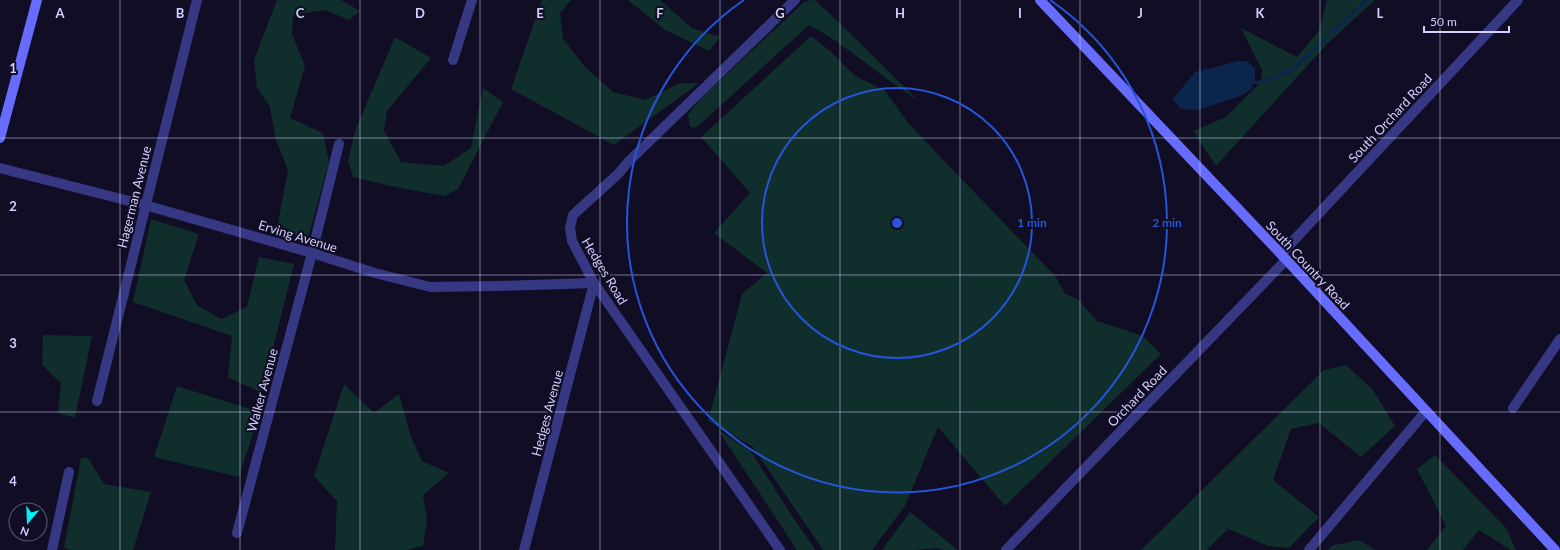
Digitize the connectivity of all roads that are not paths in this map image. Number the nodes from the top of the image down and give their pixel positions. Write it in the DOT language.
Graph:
graph roads {
  1 [pos="37,0"];
  2 [pos="197,0"];
  3 [pos="472,0"];
  4 [pos="795,0"];
  5 [pos="1040,0"];
  6 [pos="1518,0"];
  7 [pos="453,60"];
  8 [pos="0,138"];
  9 [pos="338,144"];
  10 [pos="0,168"];
  11 [pos="145,205"];
  12 [pos="312,253"];
  13 [pos="1284,257"];
  14 [pos="594,283"];
  15 [pos="1560,340"];
  16 [pos="97,401"];
  17 [pos="1513,408"];
  18 [pos="1426,411"];
  19 [pos="69,472"];
  20 [pos="237,533"];
  21 [pos="52,550"];
  22 [pos="524,550"];
  23 [pos="780,550"];
  24 [pos="1006,550"];
  25 [pos="1309,550"];
  26 [pos="1555,550"];
  1 -- 8 [label="main road"];
  2 -- 11 [label="street, Hagerman Avenue"];
  3 -- 7 [label="street"];
  4 -- 14 [label="street, Hedges Road"];
  5 -- 13 [label="main road, South Country Road"];
  6 -- 13 [label="street, South Orchard Road"];
  9 -- 12 [label="street, Walker Avenue"];
  10 -- 11 [label="street, Erving Avenue"];
  11 -- 12 [label="street, Erving Avenue"];
  11 -- 16 [label="street, Hagerman Avenue"];
  12 -- 14 [label="street, Erving Avenue"];
  12 -- 20 [label="street, Walker Avenue"];
  13 -- 18 [label="main road, South Country Road"];
  13 -- 24 [label="street, Orchard Road"];
  14 -- 22 [label="street, Hedges Avenue"];
  14 -- 23 [label="street, Hedges Road"];
  15 -- 17 [label="street"];
  18 -- 25 [label="street"];
  18 -- 26 [label="main road, South Country Road"];
  19 -- 21 [label="street"];
}
